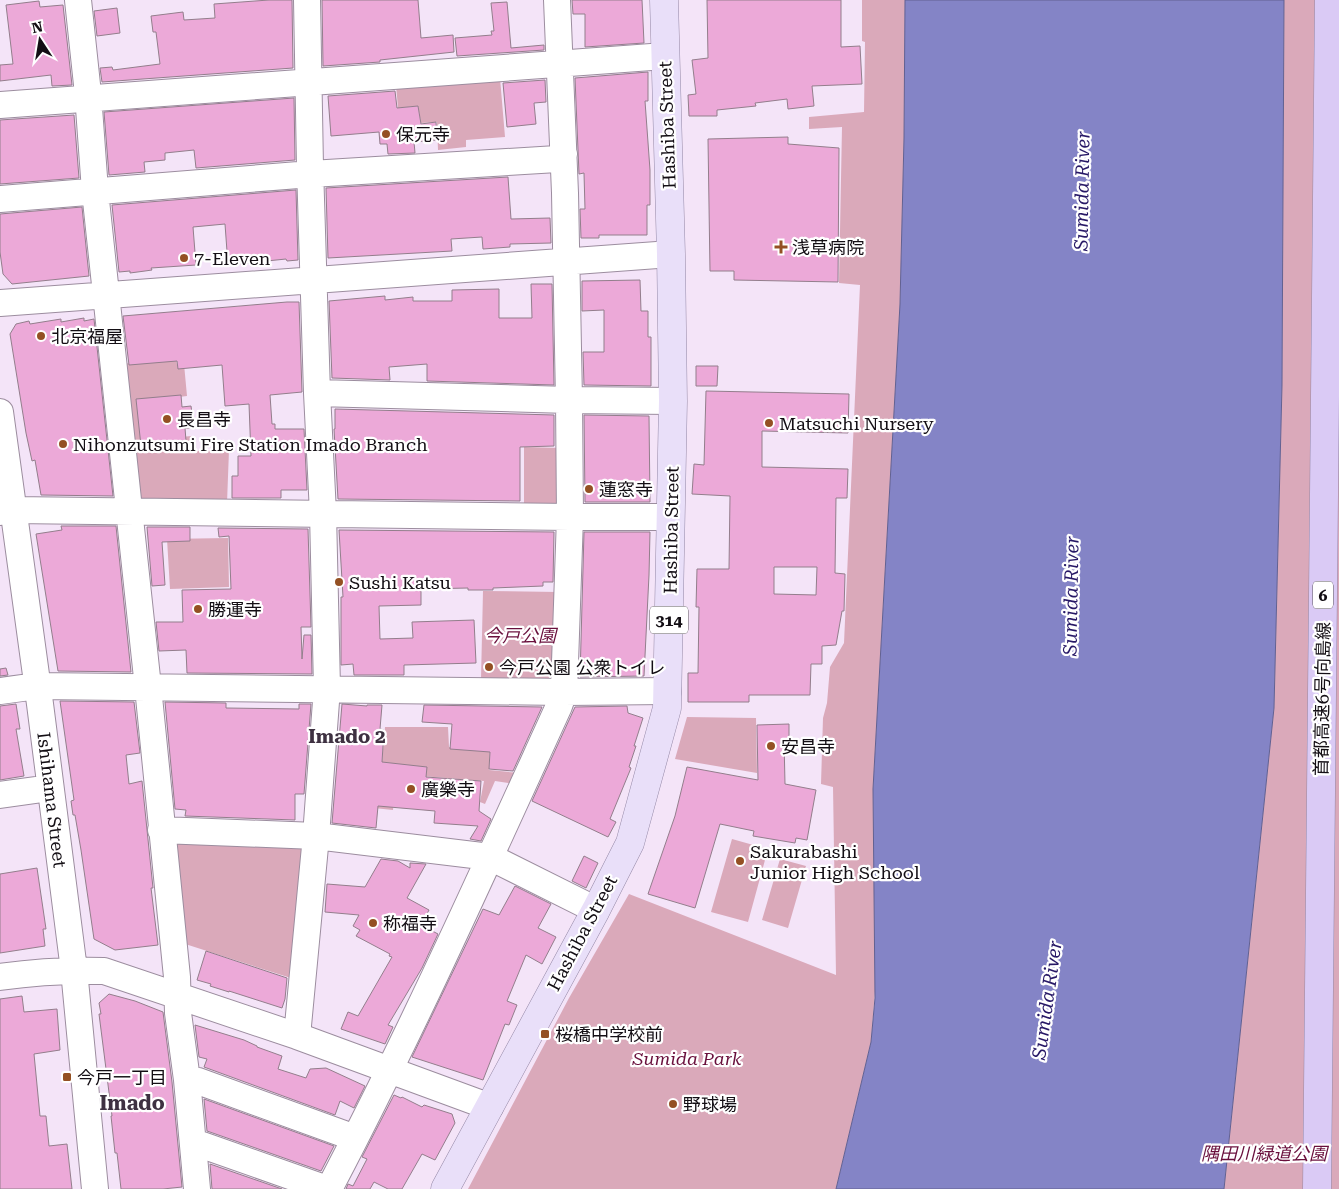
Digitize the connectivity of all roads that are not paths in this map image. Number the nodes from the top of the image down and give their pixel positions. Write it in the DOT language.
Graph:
graph roads {
  1 [pos="78,0"];
  2 [pos="307,0"];
  3 [pos="557,0"];
  4 [pos="664,0"];
  5 [pos="1328,4"];
  6 [pos="665,56"];
  7 [pos="559,63"];
  8 [pos="309,82"];
  9 [pos="89,99"];
  10 [pos="0,105"];
  11 [pos="564,154"];
  12 [pos="311,174"];
  13 [pos="96,191"];
  14 [pos="0,199"];
  15 [pos="671,254"];
  16 [pos="567,261"];
  17 [pos="315,280"];
  18 [pos="106,296"];
  19 [pos="0,303"];
  20 [pos="1326,327"];
  21 [pos="317,394"];
  22 [pos="569,400"];
  23 [pos="673,401"];
  24 [pos="0,412"];
  25 [pos="6,511"];
  26 [pos="129,511"];
  27 [pos="323,513"];
  28 [pos="570,517"];
  29 [pos="671,517"];
  30 [pos="37,686"];
  31 [pos="148,687"];
  32 [pos="327,688"];
  33 [pos="0,691"];
  34 [pos="668,691"];
  35 [pos="564,692"];
  36 [pos="50,788"];
  37 [pos="0,795"];
  38 [pos="161,830"];
  39 [pos="316,836"];
  40 [pos="490,857"];
  41 [pos="596,910"];
  42 [pos="74,970"];
  43 [pos="0,977"];
  44 [pos="177,996"];
  45 [pos="297,1036"];
  46 [pos="390,1069"];
  47 [pos="187,1080"];
  48 [pos="490,1107"];
  49 [pos="355,1138"];
  50 [pos="194,1143"];
  51 [pos="95,1189"];
  52 [pos="197,1189"];
  53 [pos="328,1189"];
  54 [pos="445,1189"];
  55 [pos="1303,1189"];
  56 [pos="1316,1189"];
  1 -- 9 [label="street"];
  2 -- 8 [label="street"];
  3 -- 7 [label="street"];
  4 -- 6 [label="main road, Hashiba Street / 314"];
  5 -- 20 [label="highway, 首都高速6号向島線 / 6"];
  6 -- 7 [label="street"];
  6 -- 15 [label="main road, Hashiba Street / 314"];
  7 -- 8 [label="street"];
  7 -- 11 [label="street"];
  8 -- 9 [label="street"];
  8 -- 12 [label="street"];
  9 -- 10 [label="street"];
  9 -- 13 [label="street"];
  11 -- 12 [label="street"];
  11 -- 16 [label="street"];
  12 -- 13 [label="street"];
  12 -- 17 [label="street"];
  13 -- 14 [label="street"];
  13 -- 18 [label="street"];
  15 -- 16 [label="street"];
  15 -- 23 [label="main road, Hashiba Street / 314"];
  16 -- 17 [label="street"];
  16 -- 22 [label="street"];
  17 -- 18 [label="street"];
  17 -- 21 [label="street"];
  18 -- 19 [label="street"];
  18 -- 26 [label="street"];
  20 -- 55 [label="highway"];
  20 -- 56 [label="highway, 首都高速6号向島線 / 6"];
  21 -- 22 [label="street"];
  21 -- 27 [label="street"];
  22 -- 23 [label="street"];
  22 -- 28 [label="street"];
  23 -- 29 [label="main road, Hashiba Street / 314"];
  24 -- 25 [label="street, Ishihama Street"];
  25 -- 26 [label="street"];
  25 -- 30 [label="street, Ishihama Street"];
  26 -- 27 [label="street"];
  26 -- 31 [label="street"];
  27 -- 28 [label="street"];
  27 -- 32 [label="street"];
  28 -- 29 [label="street"];
  28 -- 35 [label="street"];
  29 -- 34 [label="main road, Hashiba Street / 314"];
  30 -- 31 [label="street"];
  30 -- 33 [label="street"];
  30 -- 36 [label="street, Ishihama Street"];
  31 -- 32 [label="street"];
  31 -- 38 [label="street"];
  32 -- 35 [label="street"];
  32 -- 39 [label="street"];
  34 -- 35 [label="street"];
  34 -- 41 [label="main road, Hashiba Street / 314"];
  35 -- 40 [label="street"];
  36 -- 37 [label="street"];
  36 -- 42 [label="street, Ishihama Street"];
  38 -- 39 [label="street"];
  38 -- 44 [label="street"];
  39 -- 40 [label="street"];
  39 -- 45 [label="street"];
  40 -- 41 [label="street"];
  40 -- 46 [label="street"];
  41 -- 48 [label="main road, Hashiba Street / 314"];
  42 -- 43 [label="street"];
  42 -- 44 [label="street"];
  42 -- 51 [label="street, Ishihama Street"];
  44 -- 45 [label="street"];
  44 -- 47 [label="street"];
  45 -- 46 [label="street"];
  46 -- 48 [label="street"];
  46 -- 49 [label="street"];
  47 -- 49 [label="street"];
  47 -- 50 [label="street"];
  48 -- 54 [label="main road, Hashiba Street / 314"];
  49 -- 53 [label="street"];
  50 -- 52 [label="street"];
  50 -- 53 [label="street"];
}
